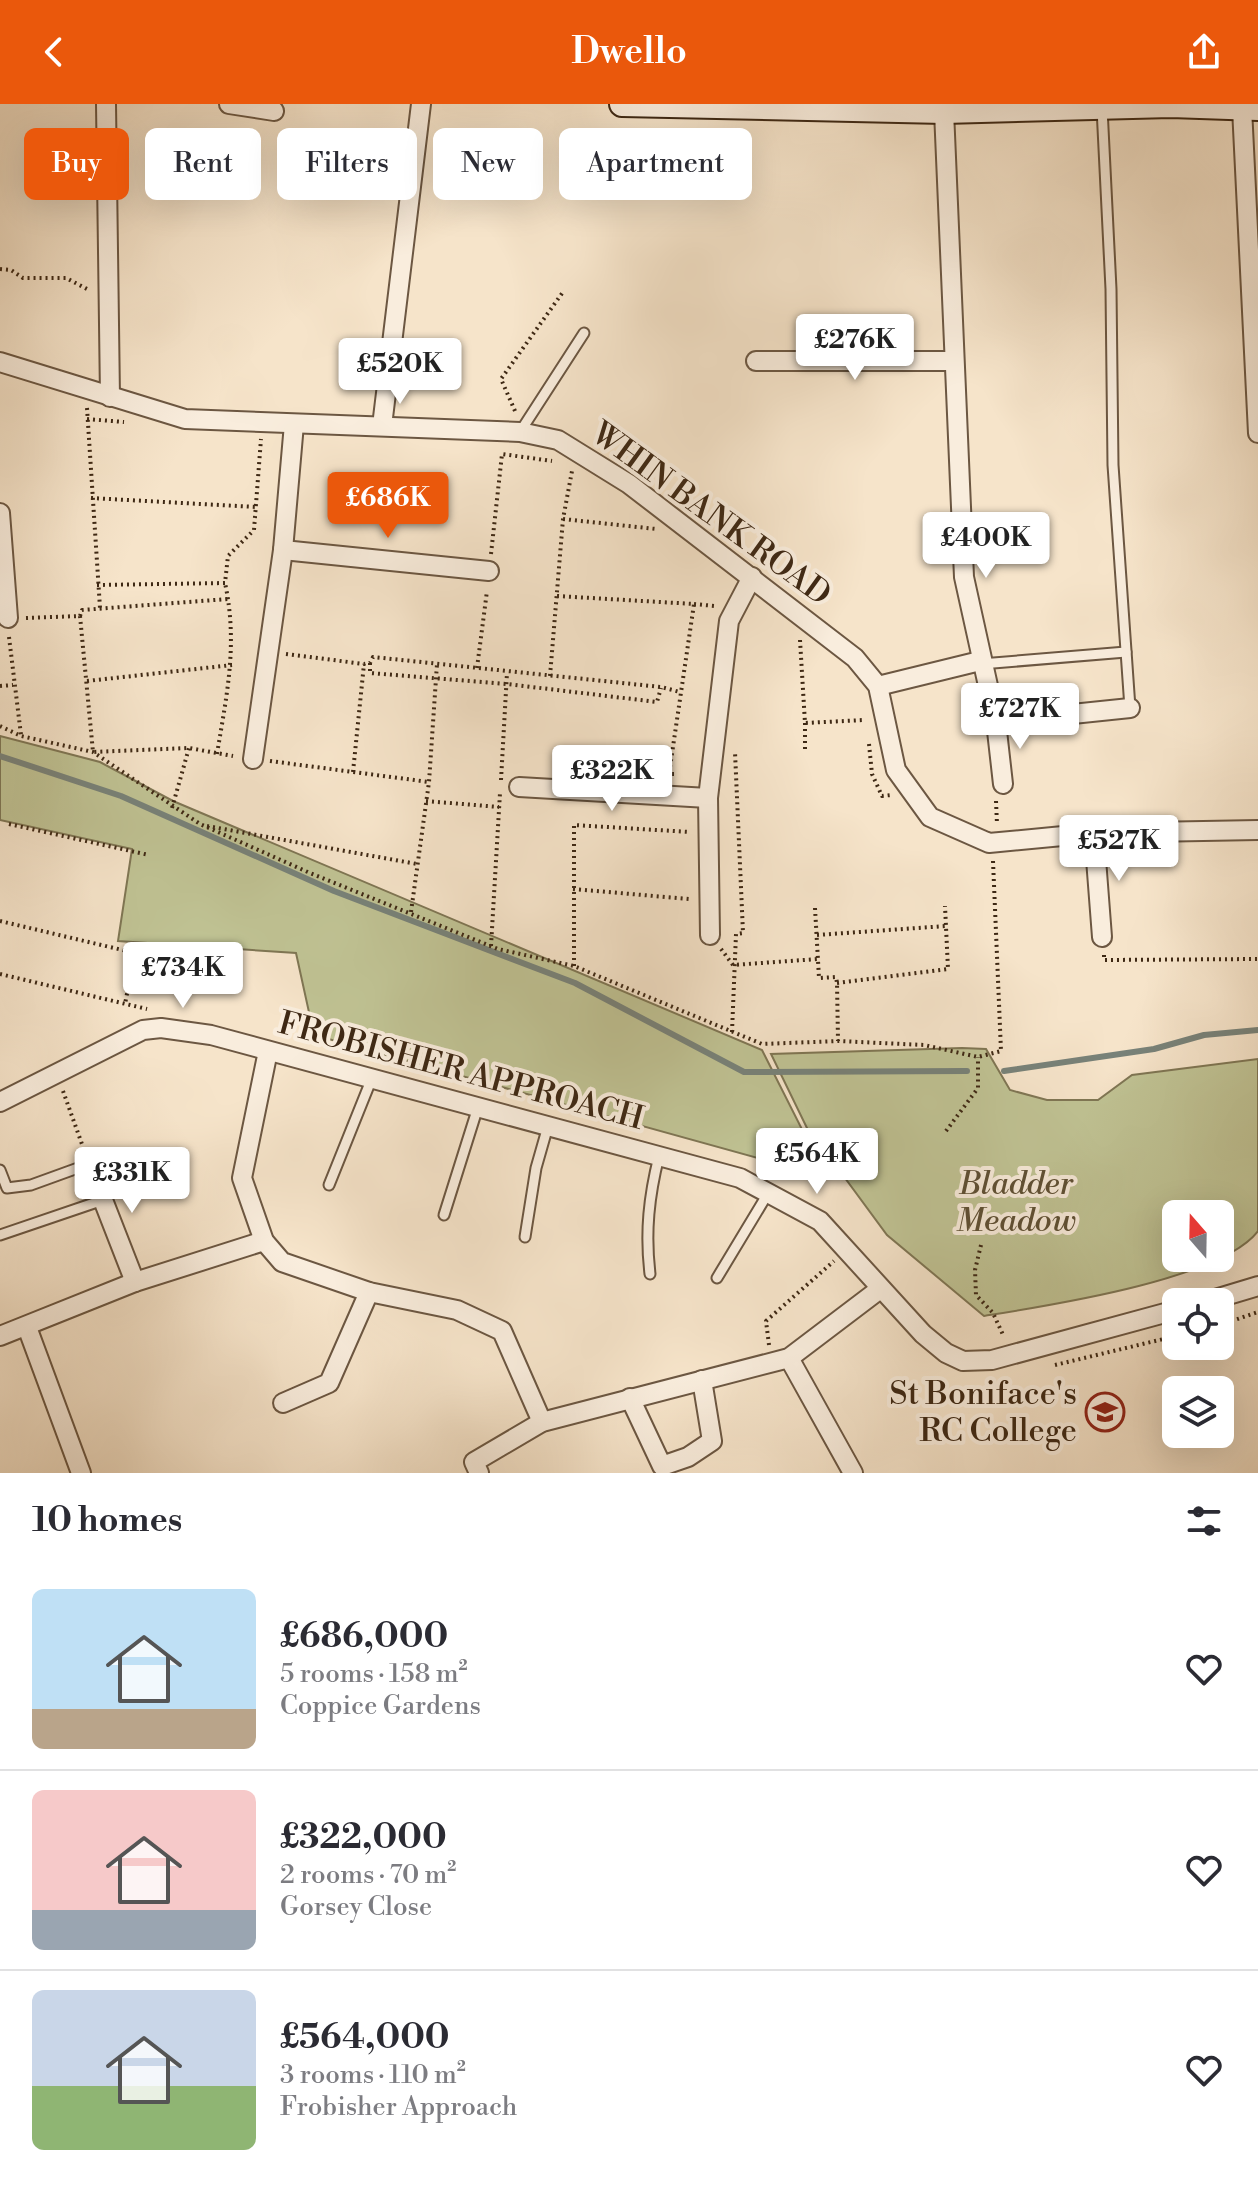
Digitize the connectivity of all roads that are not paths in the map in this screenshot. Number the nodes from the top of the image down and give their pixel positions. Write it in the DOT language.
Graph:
graph roads {
  1 [pos="106,104"];
  2 [pos="229,104"];
  3 [pos="421,104"];
  4 [pos="622,104"];
  5 [pos="1171,104"];
  6 [pos="1102,106"];
  7 [pos="1250,108"];
  8 [pos="274,111"];
  9 [pos="944,111"];
  10 [pos="584,333"];
  11 [pos="756,361"];
  12 [pos="953,361"];
  13 [pos="1,368"];
  14 [pos="110,397"];
  15 [pos="294,424"];
  16 [pos="382,426"];
  17 [pos="522,430"];
  18 [pos="1258,433"];
  19 [pos="0,513"];
  20 [pos="283,550"];
  21 [pos="489,571"];
  22 [pos="752,577"];
  23 [pos="8,618"];
  24 [pos="1126,652"];
  25 [pos="981,662"];
  26 [pos="878,686"];
  27 [pos="1130,708"];
  28 [pos="996,722"];
  29 [pos="253,759"];
  30 [pos="1003,784"];
  31 [pos="519,787"];
  32 [pos="708,798"];
  33 [pos="1258,830"];
  34 [pos="1094,833"];
  35 [pos="710,935"];
  36 [pos="1102,937"];
  37 [pos="268,1051"];
  38 [pos="372,1078"];
  39 [pos="0,1102"];
  40 [pos="478,1107"];
  41 [pos="548,1126"];
  42 [pos="659,1156"];
  43 [pos="89,1164"];
  44 [pos="0,1170"];
  45 [pos="329,1185"];
  46 [pos="767,1195"];
  47 [pos="103,1200"];
  48 [pos="444,1215"];
  49 [pos="0,1235"];
  50 [pos="525,1237"];
  51 [pos="264,1241"];
  52 [pos="650,1274"];
  53 [pos="717,1278"];
  54 [pos="135,1282"];
  55 [pos="1258,1286"];
  56 [pos="880,1289"];
  57 [pos="369,1292"];
  58 [pos="1234,1293"];
  59 [pos="1162,1314"];
  60 [pos="27,1327"];
  61 [pos="0,1336"];
  62 [pos="780,1361"];
  63 [pos="702,1380"];
  64 [pos="630,1398"];
  65 [pos="283,1403"];
  66 [pos="542,1422"];
  67 [pos="81,1473"];
  68 [pos="479,1473"];
  69 [pos="853,1473"];
  1 -- 14 [label="street"];
  2 -- 8 [label="street"];
  3 -- 16 [label="street"];
  4 -- 9 [label="main road"];
  5 -- 6 [label="main road"];
  5 -- 7 [label="main road"];
  6 -- 9 [label="main road"];
  6 -- 24 [label="lane"];
  7 -- 18 [label="street"];
  9 -- 12 [label="street"];
  10 -- 17 [label="lane"];
  11 -- 12 [label="street"];
  12 -- 25 [label="street"];
  13 -- 14 [label="street, WHIN BANK ROAD"];
  14 -- 15 [label="street, WHIN BANK ROAD"];
  15 -- 16 [label="street, WHIN BANK ROAD"];
  15 -- 20 [label="street"];
  16 -- 17 [label="street, WHIN BANK ROAD"];
  17 -- 22 [label="street, WHIN BANK ROAD"];
  19 -- 23 [label="street"];
  20 -- 21 [label="street"];
  20 -- 29 [label="street"];
  22 -- 26 [label="street, WHIN BANK ROAD"];
  22 -- 32 [label="street"];
  24 -- 25 [label="lane"];
  24 -- 27 [label="lane"];
  25 -- 26 [label="street"];
  25 -- 28 [label="street"];
  26 -- 34 [label="street, WHIN BANK ROAD"];
  27 -- 28 [label="street"];
  28 -- 30 [label="street"];
  31 -- 32 [label="street"];
  32 -- 35 [label="street"];
  33 -- 34 [label="street"];
  34 -- 36 [label="street"];
  37 -- 38 [label="street, FROBISHER APPROACH"];
  37 -- 39 [label="street, FROBISHER APPROACH"];
  37 -- 51 [label="street"];
  38 -- 40 [label="street, FROBISHER APPROACH"];
  38 -- 45 [label="lane"];
  40 -- 41 [label="street, FROBISHER APPROACH"];
  40 -- 48 [label="lane"];
  41 -- 42 [label="street, FROBISHER APPROACH"];
  41 -- 50 [label="lane"];
  42 -- 46 [label="street, FROBISHER APPROACH"];
  42 -- 52 [label="lane"];
  43 -- 44 [label="lane"];
  43 -- 47 [label="street"];
  46 -- 53 [label="lane"];
  46 -- 56 [label="street, FROBISHER APPROACH"];
  47 -- 49 [label="lane"];
  47 -- 54 [label="street"];
  51 -- 54 [label="street"];
  51 -- 57 [label="street"];
  54 -- 60 [label="street"];
  55 -- 58 [label="street"];
  56 -- 59 [label="street, FROBISHER APPROACH"];
  56 -- 62 [label="street"];
  57 -- 65 [label="street"];
  57 -- 66 [label="street"];
  60 -- 61 [label="street"];
  60 -- 67 [label="street"];
  62 -- 63 [label="street"];
  62 -- 69 [label="street"];
  63 -- 64 [label="street"];
  63 -- 64 [label="street"];
  64 -- 66 [label="street"];
  66 -- 68 [label="street"];
}
